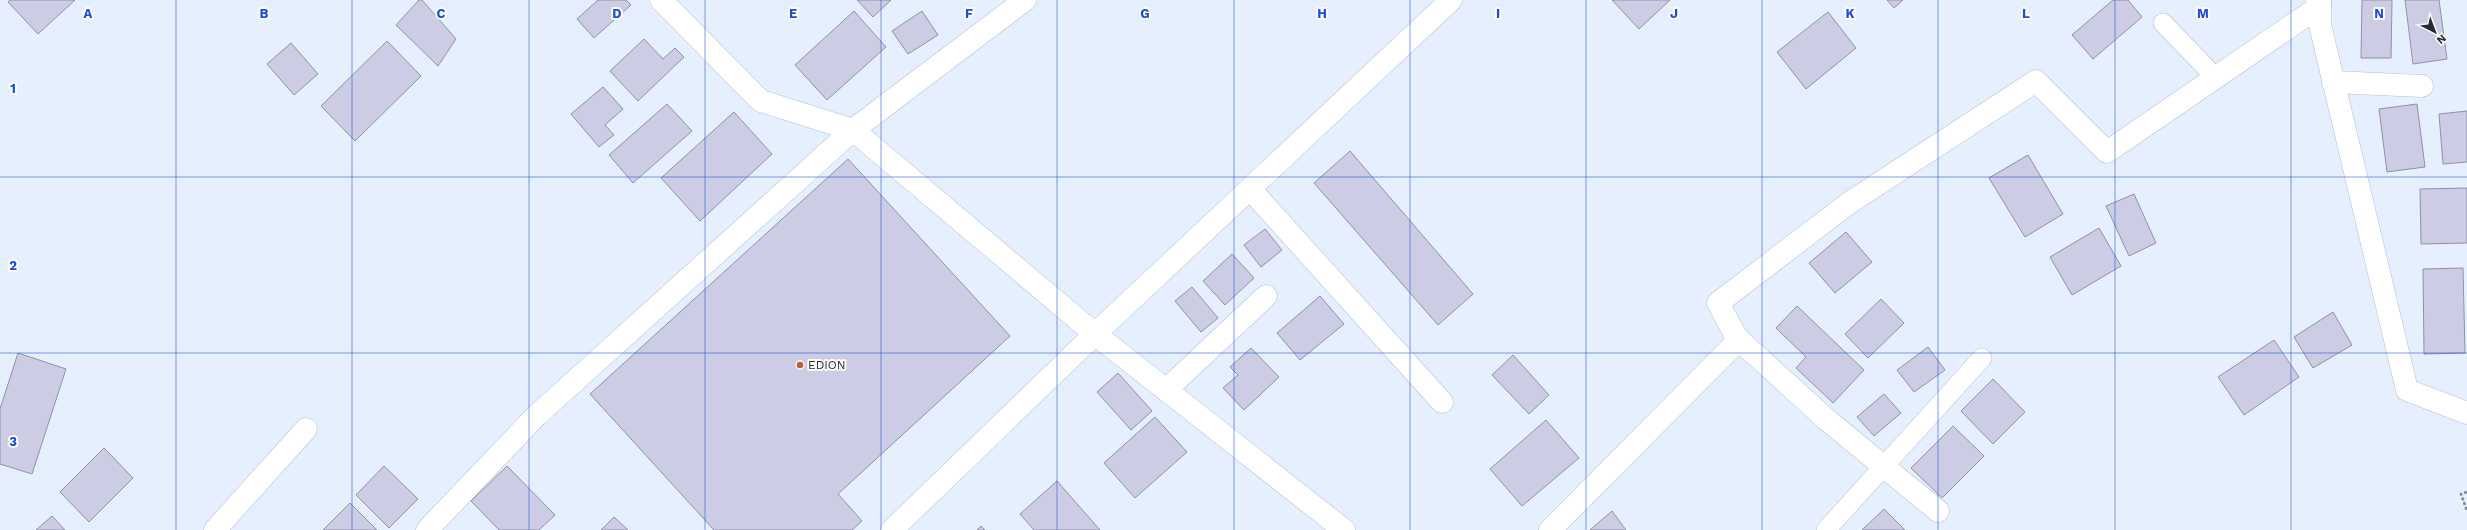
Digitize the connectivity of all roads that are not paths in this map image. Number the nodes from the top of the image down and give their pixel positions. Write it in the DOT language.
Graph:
graph roads {
  1 [pos="661,0"];
  2 [pos="1025,0"];
  3 [pos="1451,0"];
  4 [pos="2319,2"];
  5 [pos="2163,23"];
  6 [pos="2216,78"];
  7 [pos="2333,82"];
  8 [pos="2422,86"];
  9 [pos="853,130"];
  10 [pos="1250,189"];
  11 [pos="1266,296"];
  12 [pos="1095,334"];
  13 [pos="1737,338"];
  14 [pos="1982,358"];
  15 [pos="1166,390"];
  16 [pos="1442,402"];
  17 [pos="2467,413"];
  18 [pos="306,429"];
  19 [pos="1884,468"];
  20 [pos="1938,511"];
  21 [pos="215,530"];
  22 [pos="427,530"];
  23 [pos="892,530"];
  24 [pos="1344,530"];
  25 [pos="1550,530"];
  26 [pos="1826,530"];
  1 -- 9 [label="street"];
  2 -- 9 [label="street"];
  3 -- 10 [label="street"];
  4 -- 6 [label="street"];
  4 -- 7 [label="street"];
  5 -- 6 [label="lane"];
  6 -- 13 [label="street"];
  7 -- 8 [label="street"];
  7 -- 17 [label="street"];
  9 -- 12 [label="street"];
  9 -- 22 [label="street"];
  10 -- 12 [label="street"];
  10 -- 16 [label="street"];
  11 -- 15 [label="street"];
  12 -- 15 [label="street"];
  12 -- 23 [label="street"];
  13 -- 19 [label="street"];
  13 -- 25 [label="street"];
  14 -- 19 [label="lane"];
  15 -- 24 [label="street"];
  18 -- 21 [label="street"];
  19 -- 20 [label="street"];
  19 -- 26 [label="lane"];
}
